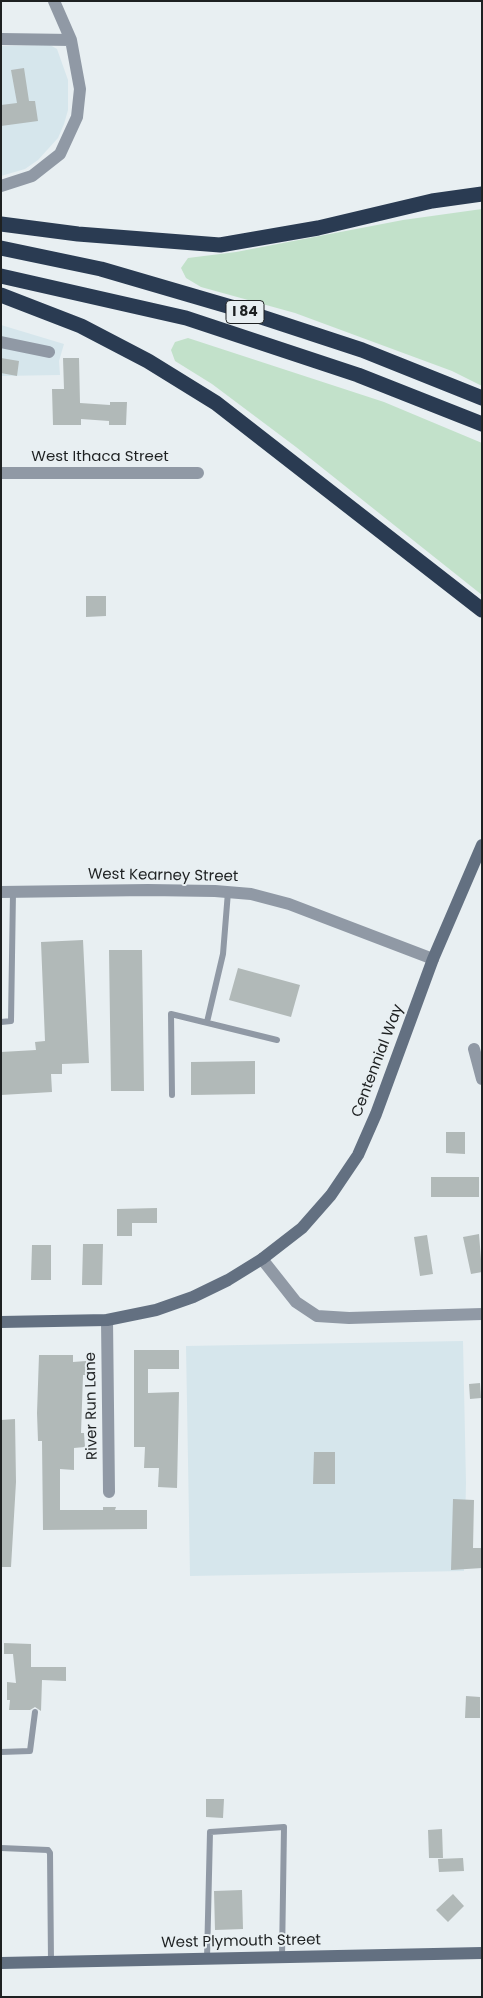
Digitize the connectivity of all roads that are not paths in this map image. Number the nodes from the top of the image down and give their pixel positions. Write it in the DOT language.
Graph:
graph roads {
  1 [pos="54,1"];
  2 [pos="1,39"];
  3 [pos="71,40"];
  4 [pos="1,186"];
  5 [pos="482,194"];
  6 [pos="1,224"];
  7 [pos="1,248"];
  8 [pos="1,276"];
  9 [pos="1,295"];
  10 [pos="1,342"];
  11 [pos="49,352"];
  12 [pos="482,398"];
  13 [pos="482,424"];
  14 [pos="1,473"];
  15 [pos="198,473"];
  16 [pos="482,610"];
  17 [pos="482,845"];
  18 [pos="7,892"];
  19 [pos="228,892"];
  20 [pos="433,959"];
  21 [pos="1,1022"];
  22 [pos="207,1022"];
  23 [pos="277,1040"];
  24 [pos="474,1049"];
  25 [pos="482,1080"];
  26 [pos="172,1095"];
  27 [pos="262,1259"];
  28 [pos="482,1314"];
  29 [pos="107,1320"];
  30 [pos="1,1322"];
  31 [pos="109,1492"];
  32 [pos="35,1712"];
  33 [pos="1,1752"];
  34 [pos="1,1848"];
  35 [pos="482,1953"];
  36 [pos="282,1957"];
  37 [pos="207,1959"];
  38 [pos="51,1962"];
  39 [pos="1,1963"];
  1 -- 3 [label="street"];
  2 -- 3 [label="street"];
  3 -- 4 [label="street"];
  5 -- 6 [label="highway"];
  7 -- 12 [label="highway, I 84"];
  8 -- 13 [label="highway, I 84"];
  9 -- 16 [label="highway"];
  10 -- 11 [label="street"];
  14 -- 15 [label="street, West Ithaca Street"];
  17 -- 20 [label="main road, Centennial Way"];
  18 -- 19 [label="street, West Kearney Street"];
  18 -- 21 [label="lane"];
  19 -- 20 [label="street, West Kearney Street"];
  19 -- 22 [label="lane"];
  20 -- 27 [label="main road, Centennial Way"];
  22 -- 23 [label="lane"];
  22 -- 26 [label="lane"];
  24 -- 25 [label="street"];
  27 -- 28 [label="street"];
  27 -- 29 [label="main road, Centennial Way"];
  29 -- 30 [label="main road, Centennial Way"];
  29 -- 31 [label="street, River Run Lane"];
  32 -- 33 [label="lane"];
  34 -- 38 [label="lane"];
  35 -- 36 [label="main road, West Plymouth Street"];
  36 -- 37 [label="main road, West Plymouth Street"];
  36 -- 37 [label="lane"];
  37 -- 38 [label="main road, West Plymouth Street"];
  38 -- 39 [label="main road, West Plymouth Street"];
}
